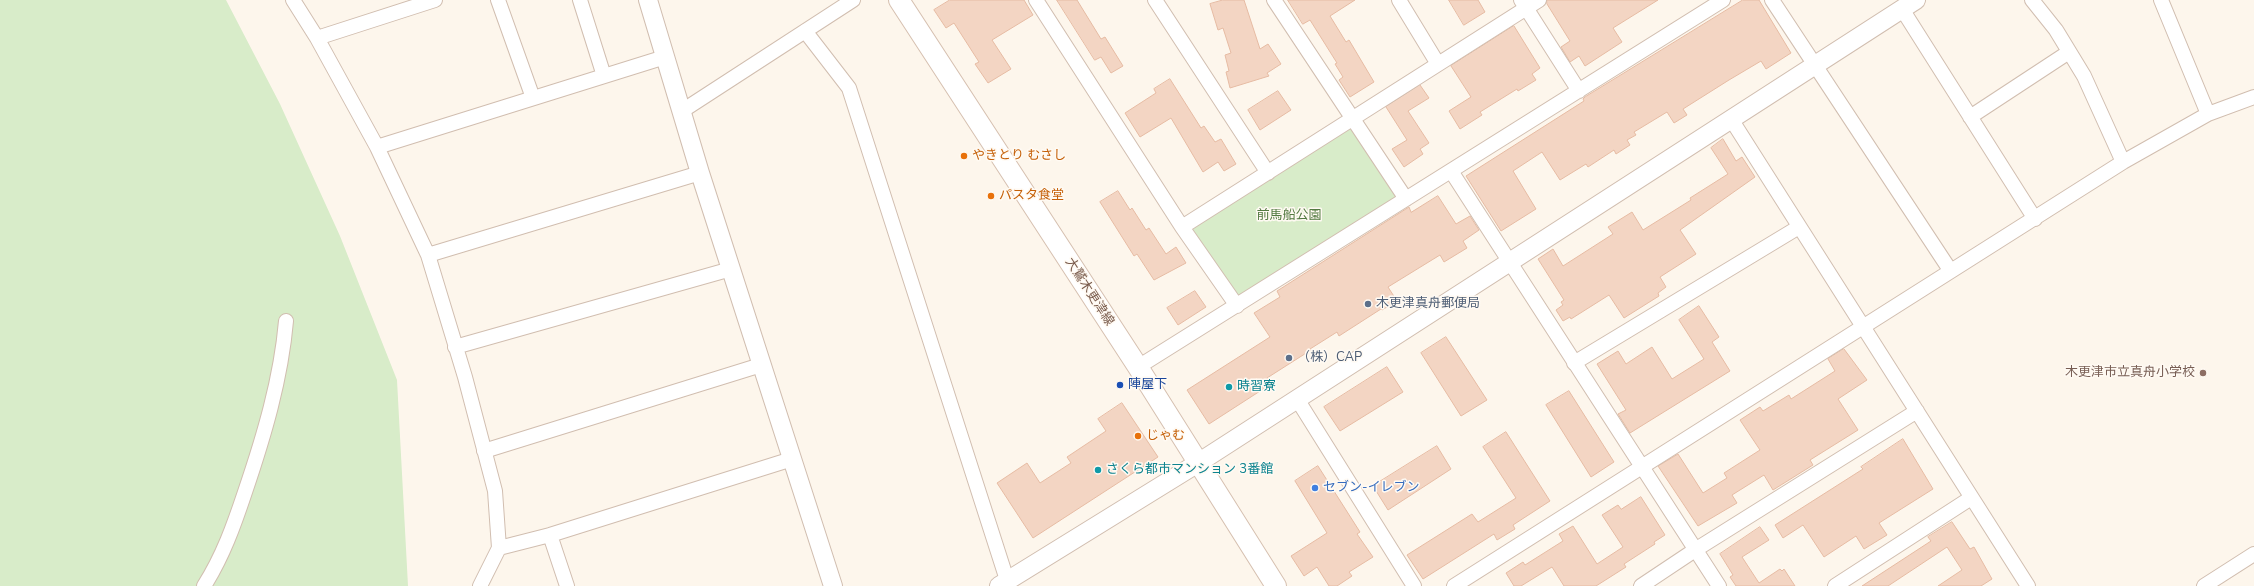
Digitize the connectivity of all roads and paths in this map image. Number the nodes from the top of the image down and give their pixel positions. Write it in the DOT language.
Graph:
graph roads {
  1 [pos="293,0"];
  2 [pos="435,0"];
  3 [pos="498,0"];
  4 [pos="580,0"];
  5 [pos="648,0"];
  6 [pos="853,0"];
  7 [pos="899,0"];
  8 [pos="1036,0"];
  9 [pos="1155,0"];
  10 [pos="1274,0"];
  11 [pos="1399,0"];
  12 [pos="1538,0"];
  13 [pos="1723,0"];
  14 [pos="1772,0"];
  15 [pos="2032,0"];
  16 [pos="2161,0"];
  17 [pos="1523,4"];
  18 [pos="1909,4"];
  19 [pos="805,31"];
  20 [pos="316,38"];
  21 [pos="2069,52"];
  22 [pos="665,57"];
  23 [pos="1438,64"];
  24 [pos="1815,65"];
  25 [pos="604,76"];
  26 [pos="1578,91"];
  27 [pos="2254,96"];
  28 [pos="533,98"];
  29 [pos="682,110"];
  30 [pos="2208,114"];
  31 [pos="1970,117"];
  32 [pos="1352,119"];
  33 [pos="1731,120"];
  34 [pos="377,147"];
  35 [pos="2122,162"];
  36 [pos="1451,171"];
  37 [pos="700,173"];
  38 [pos="1268,173"];
  39 [pos="1406,199"];
  40 [pos="2035,219"];
  41 [pos="1182,227"];
  42 [pos="1799,227"];
  43 [pos="428,255"];
  44 [pos="1509,262"];
  45 [pos="731,269"];
  46 [pos="1950,270"];
  47 [pos="1237,306"];
  48 [pos="286,321"];
  49 [pos="1863,328"];
  50 [pos="455,347"];
  51 [pos="1574,363"];
  52 [pos="761,365"];
  53 [pos="1138,368"];
  54 [pos="1297,399"];
  55 [pos="1917,411"];
  56 [pos="484,451"];
  57 [pos="792,459"];
  58 [pos="1198,463"];
  59 [pos="1642,466"];
  60 [pos="1971,498"];
  61 [pos="550,535"];
  62 [pos="499,548"];
  63 [pos="1695,550"];
  64 [pos="2254,554"];
  65 [pos="1005,584"];
  66 [pos="2023,584"];
  67 [pos="204,586"];
  68 [pos="480,586"];
  69 [pos="567,586"];
  70 [pos="833,586"];
  71 [pos="1276,586"];
  72 [pos="1414,586"];
  73 [pos="1454,586"];
  74 [pos="1641,586"];
  75 [pos="1719,586"];
  76 [pos="1835,586"];
  77 [pos="2204,586"];
  1 -- 20 [label="street"];
  2 -- 20 [label="street"];
  3 -- 28 [label="street"];
  4 -- 25 [label="street"];
  5 -- 22 [label="street"];
  6 -- 19 [label="street"];
  7 -- 53 [label="main road, 大鷲木更津線"];
  8 -- 41 [label="street"];
  9 -- 38 [label="street"];
  10 -- 32 [label="street"];
  11 -- 23 [label="street"];
  12 -- 17 [label="street"];
  13 -- 26 [label="street"];
  14 -- 24 [label="street"];
  15 -- 21 [label="street"];
  16 -- 30 [label="street"];
  17 -- 23 [label="street"];
  17 -- 26 [label="street"];
  18 -- 24 [label="street"];
  18 -- 31 [label="street"];
  19 -- 29 [label="street"];
  19 -- 65 [label="street"];
  20 -- 34 [label="street"];
  21 -- 31 [label="street"];
  21 -- 35 [label="street"];
  22 -- 25 [label="street"];
  22 -- 29 [label="street"];
  23 -- 32 [label="street"];
  24 -- 33 [label="street"];
  24 -- 46 [label="street"];
  25 -- 28 [label="street"];
  26 -- 36 [label="street"];
  27 -- 30 [label="street"];
  28 -- 34 [label="street"];
  29 -- 37 [label="street"];
  30 -- 35 [label="street"];
  31 -- 40 [label="street"];
  32 -- 38 [label="street"];
  32 -- 39 [label="street"];
  33 -- 42 [label="street"];
  33 -- 44 [label="street"];
  34 -- 43 [label="street"];
  35 -- 40 [label="street"];
  36 -- 39 [label="street"];
  36 -- 44 [label="street"];
  37 -- 43 [label="street"];
  37 -- 45 [label="street"];
  38 -- 41 [label="street"];
  39 -- 47 [label="street"];
  40 -- 46 [label="street"];
  41 -- 47 [label="street"];
  42 -- 49 [label="street"];
  42 -- 51 [label="street"];
  43 -- 50 [label="street"];
  44 -- 51 [label="street"];
  44 -- 54 [label="street"];
  45 -- 50 [label="street"];
  45 -- 52 [label="street"];
  46 -- 49 [label="street"];
  47 -- 53 [label="street"];
  48 -- 67 [label="street"];
  49 -- 55 [label="street"];
  49 -- 59 [label="street"];
  50 -- 56 [label="street"];
  51 -- 59 [label="street"];
  52 -- 56 [label="street"];
  52 -- 57 [label="street"];
  53 -- 58 [label="main road, 大鷲木更津線"];
  54 -- 58 [label="street"];
  54 -- 72 [label="street"];
  55 -- 60 [label="street"];
  55 -- 63 [label="street"];
  56 -- 62 [label="street"];
  57 -- 61 [label="street"];
  57 -- 70 [label="street"];
  58 -- 65 [label="street"];
  58 -- 71 [label="main road, 大鷲木更津線"];
  59 -- 63 [label="street"];
  59 -- 73 [label="street"];
  60 -- 66 [label="street"];
  60 -- 76 [label="street"];
  61 -- 62 [label="street"];
  61 -- 69 [label="street"];
  62 -- 68 [label="street"];
  63 -- 74 [label="street"];
  63 -- 75 [label="street"];
  64 -- 77 [label="street"];
}
